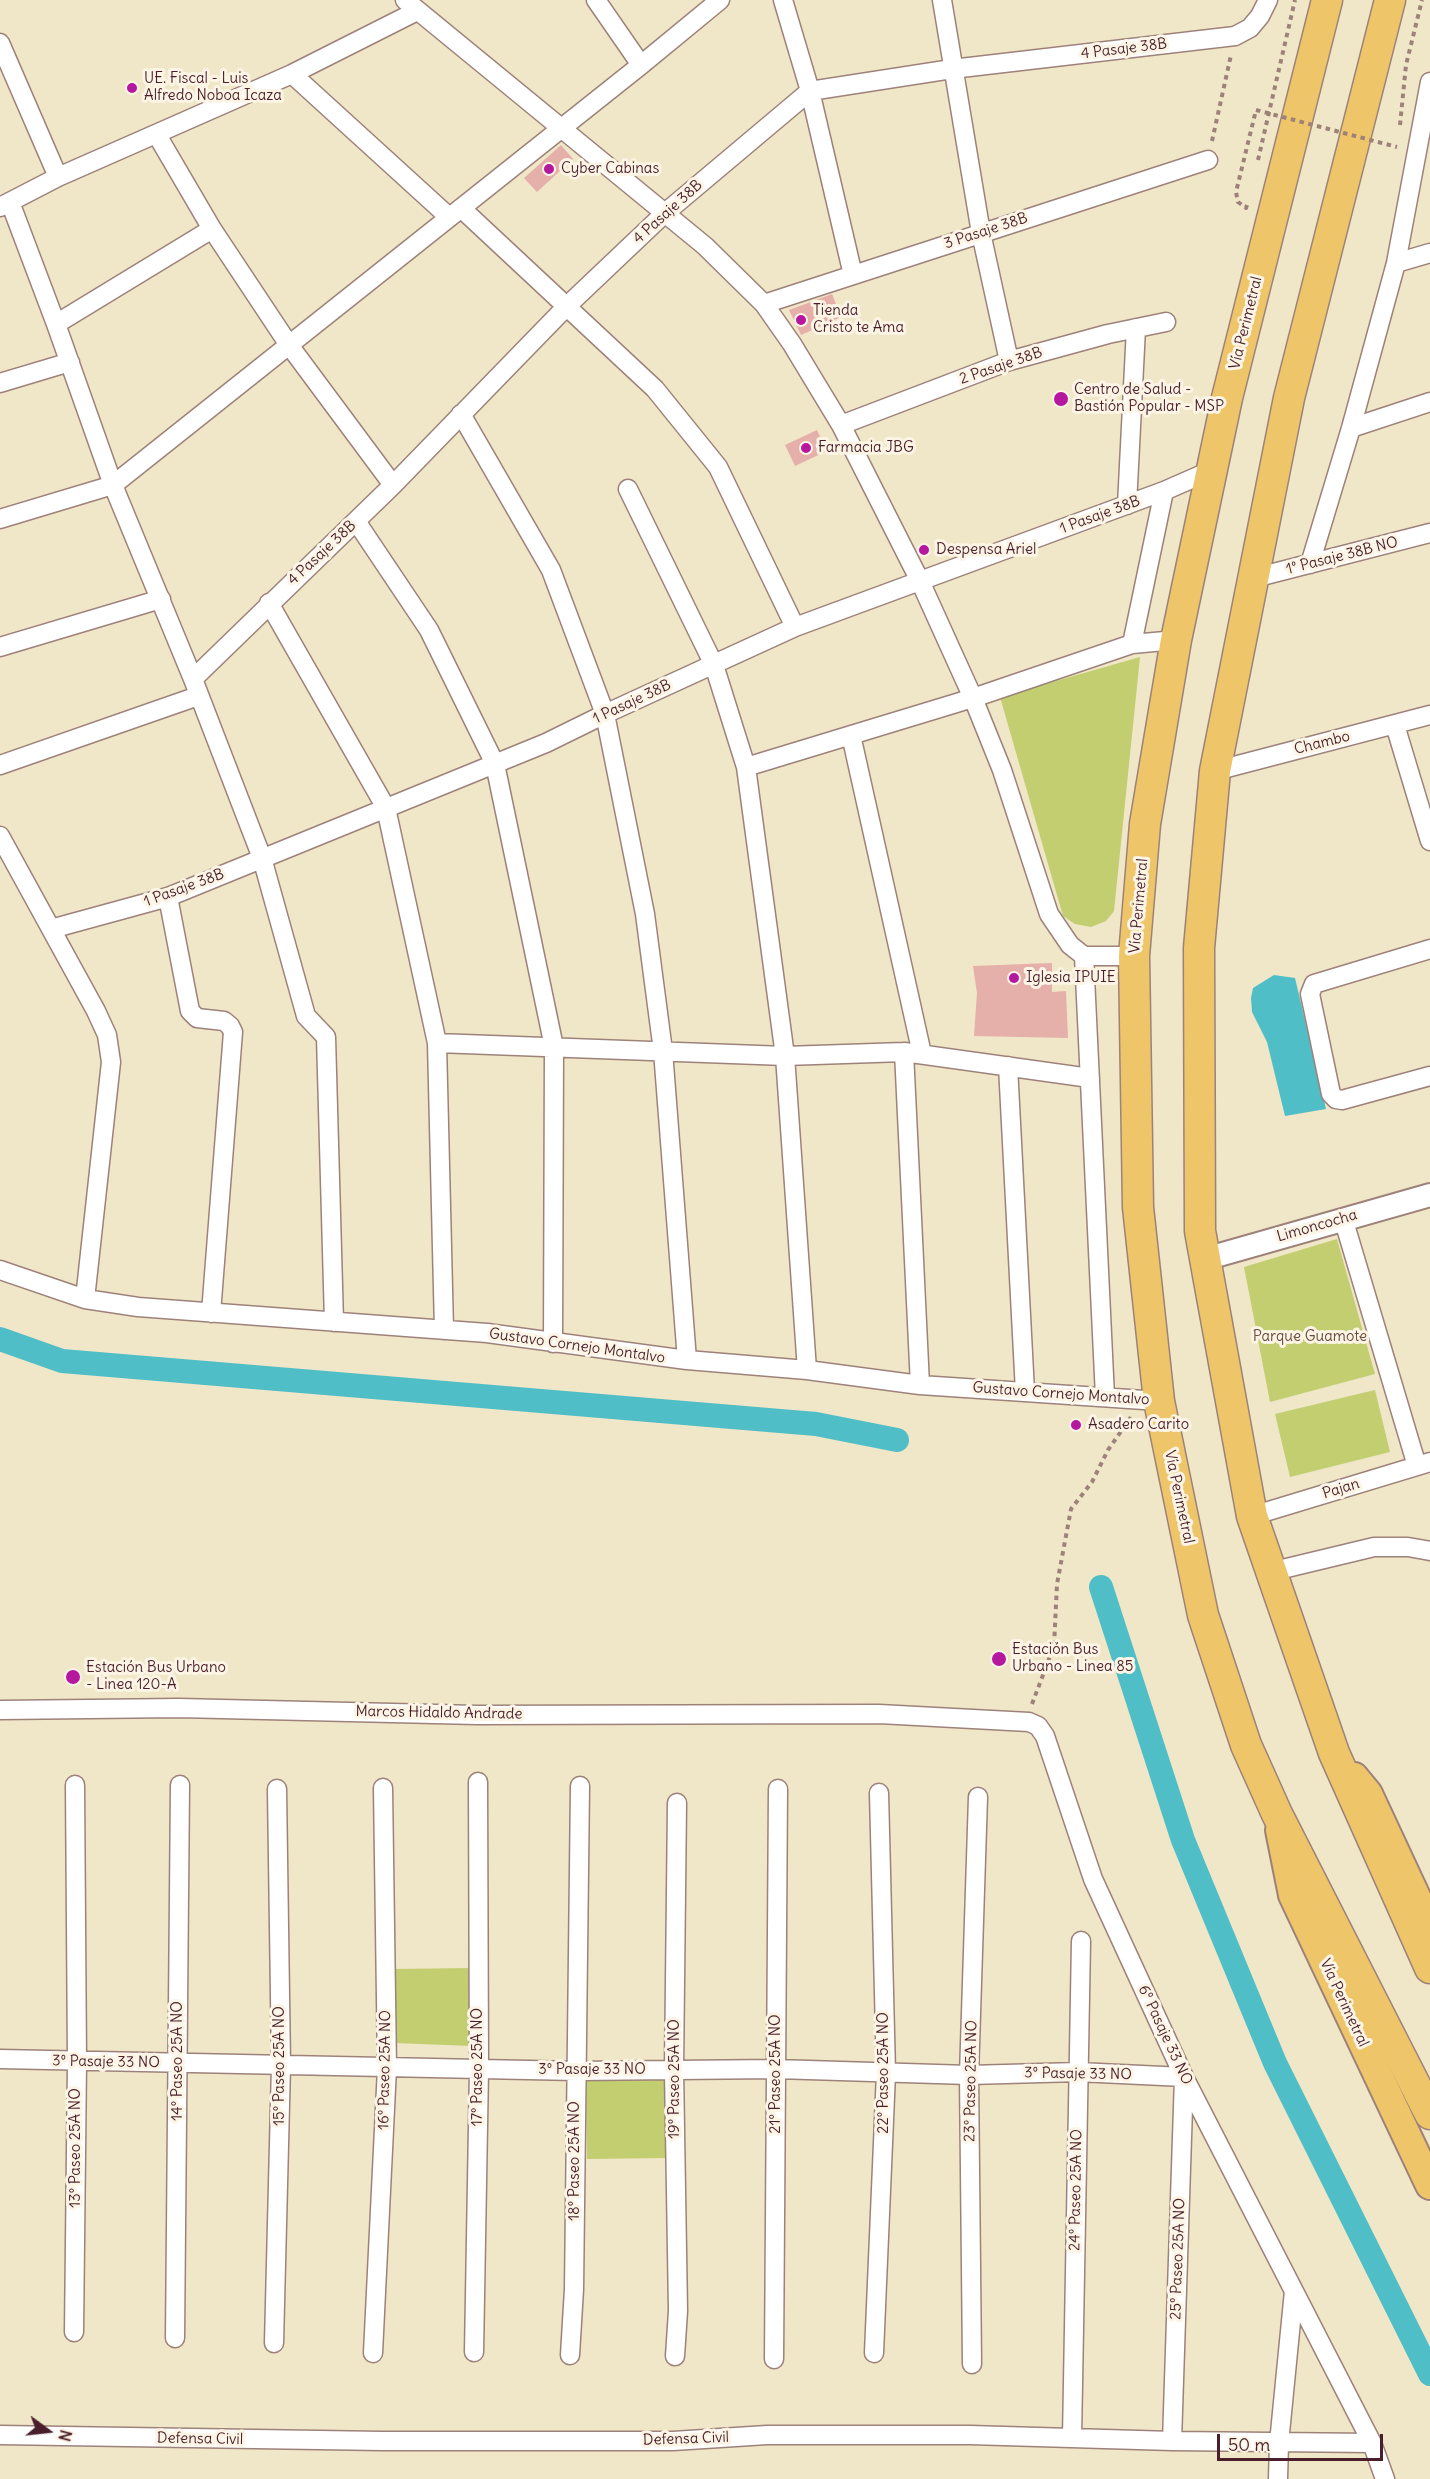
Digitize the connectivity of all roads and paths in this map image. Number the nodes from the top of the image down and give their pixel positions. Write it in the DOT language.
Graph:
graph roads {
  1 [pos="596,0"];
  2 [pos="720,0"];
  3 [pos="783,0"];
  4 [pos="942,0"];
  5 [pos="1268,0"];
  6 [pos="1295,0"];
  7 [pos="1327,0"];
  8 [pos="1390,0"];
  9 [pos="1422,0"];
  10 [pos="411,6"];
  11 [pos="1235,36"];
  12 [pos="0,43"];
  13 [pos="641,65"];
  14 [pos="952,69"];
  15 [pos="292,74"];
  16 [pos="1430,82"];
  17 [pos="8,85"];
  18 [pos="810,91"];
  19 [pos="563,127"];
  20 [pos="157,135"];
  21 [pos="1208,160"];
  22 [pos="1257,162"];
  23 [pos="58,177"];
  24 [pos="1249,196"];
  25 [pos="5,205"];
  26 [pos="455,212"];
  27 [pos="665,213"];
  28 [pos="212,229"];
  29 [pos="981,233"];
  30 [pos="1430,254"];
  31 [pos="1396,263"];
  32 [pos="853,275"];
  33 [pos="764,304"];
  34 [pos="567,306"];
  35 [pos="1166,322"];
  36 [pos="56,324"];
  37 [pos="1137,328"];
  38 [pos="289,345"];
  39 [pos="1009,361"];
  40 [pos="70,362"];
  41 [pos="0,383"];
  42 [pos="1430,402"];
  43 [pos="461,414"];
  44 [pos="841,425"];
  45 [pos="1351,428"];
  46 [pos="1212,470"];
  47 [pos="112,485"];
  48 [pos="393,485"];
  49 [pos="628,489"];
  50 [pos="1164,491"];
  51 [pos="1127,504"];
  52 [pos="0,519"];
  53 [pos="356,521"];
  54 [pos="1430,533"];
  55 [pos="1310,564"];
  56 [pos="1254,578"];
  57 [pos="920,581"];
  58 [pos="161,599"];
  59 [pos="269,603"];
  60 [pos="795,627"];
  61 [pos="1176,640"];
  62 [pos="1132,644"];
  63 [pos="0,647"];
  64 [pos="714,665"];
  65 [pos="196,688"];
  66 [pos="973,698"];
  67 [pos="605,714"];
  68 [pos="1430,714"];
  69 [pos="1395,725"];
  70 [pos="851,735"];
  71 [pos="495,764"];
  72 [pos="0,765"];
  73 [pos="746,767"];
  74 [pos="1215,771"];
  75 [pos="386,808"];
  76 [pos="0,836"];
  77 [pos="1430,841"];
  78 [pos="262,858"];
  79 [pos="168,897"];
  80 [pos="51,929"];
  81 [pos="1430,949"];
  82 [pos="1084,956"];
  83 [pos="1134,956"];
  84 [pos="437,1043"];
  85 [pos="554,1047"];
  86 [pos="663,1051"];
  87 [pos="913,1053"];
  88 [pos="785,1056"];
  89 [pos="1008,1066"];
  90 [pos="1430,1076"];
  91 [pos="1090,1078"];
  92 [pos="1430,1195"];
  93 [pos="1343,1218"];
  94 [pos="1205,1259"];
  95 [pos="0,1270"];
  96 [pos="86,1299"];
  97 [pos="211,1313"];
  98 [pos="334,1322"];
  99 [pos="444,1330"];
  100 [pos="553,1343"];
  101 [pos="687,1360"];
  102 [pos="807,1370"];
  103 [pos="920,1385"];
  104 [pos="1025,1392"];
  105 [pos="1106,1397"];
  106 [pos="1147,1400"];
  107 [pos="1423,1464"];
  108 [pos="1252,1515"];
  109 [pos="1430,1551"];
  110 [pos="1270,1572"];
  111 [pos="0,1710"];
  112 [pos="1029,1722"];
  113 [pos="1334,1753"];
  114 [pos="478,1782"];
  115 [pos="75,1785"];
  116 [pos="180,1785"];
  117 [pos="580,1786"];
  118 [pos="382,1788"];
  119 [pos="277,1789"];
  120 [pos="778,1789"];
  121 [pos="879,1793"];
  122 [pos="978,1797"];
  123 [pos="677,1803"];
  124 [pos="1277,1814"];
  125 [pos="1430,1927"];
  126 [pos="1081,1941"];
  127 [pos="1430,1968"];
  128 [pos="0,2059"];
  129 [pos="77,2062"];
  130 [pos="178,2064"];
  131 [pos="281,2065"];
  132 [pos="387,2068"];
  133 [pos="479,2069"];
  134 [pos="776,2069"];
  135 [pos="674,2070"];
  136 [pos="576,2071"];
  137 [pos="1078,2072"];
  138 [pos="886,2073"];
  139 [pos="969,2075"];
  140 [pos="1184,2077"];
  141 [pos="1430,2114"];
  142 [pos="1430,2185"];
  143 [pos="1294,2291"];
  144 [pos="74,2332"];
  145 [pos="176,2338"];
  146 [pos="274,2343"];
  147 [pos="474,2352"];
  148 [pos="373,2353"];
  149 [pos="874,2353"];
  150 [pos="570,2355"];
  151 [pos="675,2356"];
  152 [pos="774,2359"];
  153 [pos="972,2364"];
  154 [pos="0,2435"];
  155 [pos="1072,2438"];
  156 [pos="1172,2441"];
  157 [pos="1279,2443"];
  158 [pos="1372,2443"];
  159 [pos="1278,2479"];
  160 [pos="1385,2479"];
  1 -- 13 [label="street"];
  2 -- 13 [label="street"];
  3 -- 18 [label="street"];
  4 -- 14 [label="street"];
  5 -- 11 [label="street"];
  6 -- 22 [label="path"];
  7 -- 46 [label="highway, Vía Perimetral"];
  8 -- 56 [label="highway"];
  9 -- 24 [label="path, bridge"];
  10 -- 15 [label="street"];
  10 -- 19 [label="street"];
  11 -- 14 [label="street, 4 Pasaje 38B"];
  11 -- 21 [label="path"];
  12 -- 17 [label="street"];
  13 -- 19 [label="street"];
  14 -- 18 [label="street, 4 Pasaje 38B"];
  14 -- 29 [label="street"];
  15 -- 20 [label="street"];
  15 -- 26 [label="street"];
  16 -- 31 [label="street"];
  17 -- 23 [label="street"];
  18 -- 27 [label="street, 4 Pasaje 38B"];
  18 -- 32 [label="street"];
  19 -- 26 [label="street"];
  19 -- 27 [label="street"];
  20 -- 23 [label="street"];
  20 -- 28 [label="street"];
  21 -- 29 [label="street, 3 Pasaje 38B"];
  23 -- 25 [label="street"];
  25 -- 36 [label="street"];
  26 -- 34 [label="street"];
  26 -- 38 [label="street"];
  27 -- 33 [label="street"];
  27 -- 34 [label="street, 4 Pasaje 38B"];
  28 -- 36 [label="street"];
  28 -- 38 [label="street"];
  29 -- 32 [label="street, 3 Pasaje 38B"];
  29 -- 39 [label="street"];
  30 -- 31 [label="street"];
  31 -- 45 [label="street"];
  32 -- 33 [label="street, 3 Pasaje 38B"];
  33 -- 44 [label="street"];
  34 -- 43 [label="street, 4 Pasaje 38B"];
  34 -- 60 [label="street"];
  35 -- 37 [label="street, 2 Pasaje 38B"];
  36 -- 40 [label="street"];
  37 -- 39 [label="street, 2 Pasaje 38B"];
  37 -- 51 [label="street"];
  38 -- 47 [label="street"];
  38 -- 48 [label="street"];
  39 -- 44 [label="street, 2 Pasaje 38B"];
  40 -- 41 [label="street"];
  40 -- 47 [label="street"];
  42 -- 45 [label="street"];
  43 -- 48 [label="street, 4 Pasaje 38B"];
  43 -- 67 [label="street"];
  44 -- 57 [label="street"];
  45 -- 55 [label="street"];
  46 -- 50 [label="street, 1 Pasaje 38B"];
  46 -- 61 [label="highway, Vía Perimetral"];
  47 -- 52 [label="street"];
  47 -- 58 [label="street"];
  48 -- 53 [label="street, 4 Pasaje 38B"];
  49 -- 64 [label="street"];
  50 -- 51 [label="street, 1 Pasaje 38B"];
  50 -- 62 [label="street"];
  51 -- 57 [label="street, 1 Pasaje 38B"];
  53 -- 59 [label="street, 4 Pasaje 38B"];
  53 -- 71 [label="street"];
  54 -- 55 [label="street, 1° Pasaje 38B NO"];
  55 -- 56 [label="street, 1° Pasaje 38B NO"];
  56 -- 74 [label="highway"];
  57 -- 60 [label="street, 1 Pasaje 38B"];
  57 -- 66 [label="street"];
  58 -- 63 [label="street"];
  58 -- 65 [label="street"];
  59 -- 65 [label="street, 4 Pasaje 38B"];
  59 -- 75 [label="street"];
  60 -- 64 [label="street, 1 Pasaje 38B"];
  61 -- 62 [label="street"];
  61 -- 83 [label="highway, Vía Perimetral"];
  62 -- 66 [label="street"];
  64 -- 67 [label="street, 1 Pasaje 38B"];
  64 -- 73 [label="street"];
  65 -- 72 [label="street, 4 Pasaje 38B"];
  65 -- 78 [label="street"];
  66 -- 70 [label="street"];
  66 -- 82 [label="street"];
  67 -- 71 [label="street, 1 Pasaje 38B"];
  67 -- 86 [label="street"];
  68 -- 69 [label="street, Chambo"];
  69 -- 74 [label="street, Chambo"];
  69 -- 77 [label="street"];
  70 -- 73 [label="street"];
  70 -- 87 [label="street"];
  71 -- 75 [label="street, 1 Pasaje 38B"];
  71 -- 85 [label="street"];
  73 -- 88 [label="street"];
  74 -- 94 [label="highway"];
  75 -- 78 [label="street, 1 Pasaje 38B"];
  75 -- 84 [label="street"];
  76 -- 80 [label="street"];
  78 -- 79 [label="street, 1 Pasaje 38B"];
  78 -- 98 [label="street"];
  79 -- 80 [label="street, 1 Pasaje 38B"];
  79 -- 97 [label="street"];
  80 -- 96 [label="street"];
  81 -- 90 [label="street"];
  82 -- 83 [label="street"];
  82 -- 91 [label="street"];
  83 -- 106 [label="highway, Vía Perimetral"];
  84 -- 85 [label="street"];
  84 -- 99 [label="street"];
  85 -- 86 [label="street"];
  85 -- 100 [label="street"];
  86 -- 88 [label="street"];
  86 -- 101 [label="street"];
  87 -- 88 [label="street"];
  87 -- 89 [label="street"];
  87 -- 103 [label="street"];
  88 -- 102 [label="street"];
  89 -- 91 [label="street"];
  89 -- 104 [label="street"];
  91 -- 105 [label="street"];
  92 -- 93 [label="street, Limoncocha"];
  93 -- 94 [label="street, Limoncocha"];
  93 -- 107 [label="street"];
  94 -- 108 [label="highway"];
  95 -- 96 [label="street, Gustavo Cornejo Montalvo"];
  96 -- 97 [label="street, Gustavo Cornejo Montalvo"];
  97 -- 98 [label="street, Gustavo Cornejo Montalvo"];
  98 -- 99 [label="street, Gustavo Cornejo Montalvo"];
  99 -- 100 [label="street, Gustavo Cornejo Montalvo"];
  100 -- 101 [label="street, Gustavo Cornejo Montalvo"];
  101 -- 102 [label="street, Gustavo Cornejo Montalvo"];
  102 -- 103 [label="street, Gustavo Cornejo Montalvo"];
  103 -- 104 [label="street, Gustavo Cornejo Montalvo"];
  104 -- 105 [label="street, Gustavo Cornejo Montalvo"];
  105 -- 106 [label="street, Gustavo Cornejo Montalvo"];
  106 -- 112 [label="path"];
  106 -- 124 [label="highway, Vía Perimetral"];
  107 -- 108 [label="street, Pajan"];
  108 -- 110 [label="highway"];
  109 -- 110 [label="street"];
  110 -- 113 [label="highway"];
  111 -- 112 [label="street, Marcos Hidaldo Andrade"];
  112 -- 140 [label="street, 6º Pasaje 33 NO"];
  113 -- 125 [label="main road"];
  113 -- 127 [label="highway"];
  114 -- 133 [label="street, 17º Paseo 25A NO"];
  115 -- 129 [label="street, 13º Paseo 25A NO"];
  116 -- 130 [label="street, 14º Paseo 25A NO"];
  117 -- 136 [label="street, 18º Paseo 25A NO"];
  118 -- 132 [label="street, 16º Paseo 25A NO"];
  119 -- 131 [label="street, 15º Paseo 25A NO"];
  120 -- 134 [label="street, 21º Paseo 25A NO"];
  121 -- 138 [label="street, 22º Paseo 25A NO"];
  122 -- 139 [label="street, 23º Paseo 25A NO"];
  123 -- 135 [label="street, 19º Paseo 25A NO"];
  124 -- 141 [label="highway, Vía Perimetral"];
  124 -- 142 [label="main road, Vía Perimetral"];
  126 -- 137 [label="street, 24º Paseo 25A NO"];
  128 -- 129 [label="street, 3º Pasaje 33 NO"];
  129 -- 130 [label="street, 3º Pasaje 33 NO"];
  129 -- 144 [label="street, 13º Paseo 25A NO"];
  130 -- 131 [label="street, 3º Pasaje 33 NO"];
  130 -- 145 [label="street, 14º Paseo 25A NO"];
  131 -- 132 [label="street, 3º Pasaje 33 NO"];
  131 -- 146 [label="street, 15º Paseo 25A NO"];
  132 -- 133 [label="street, 3º Pasaje 33 NO"];
  132 -- 148 [label="street, 16º Paseo 25A NO"];
  133 -- 136 [label="street, 3º Pasaje 33 NO"];
  133 -- 147 [label="street, 17º Paseo 25A NO"];
  134 -- 135 [label="street, 3º Pasaje 33 NO"];
  134 -- 138 [label="street, 3º Pasaje 33 NO"];
  134 -- 152 [label="street, 21º Paseo 25A NO"];
  135 -- 136 [label="street, 3º Pasaje 33 NO"];
  135 -- 151 [label="street, 19º Paseo 25A NO"];
  136 -- 150 [label="street, 18º Paseo 25A NO"];
  137 -- 139 [label="street, 3º Pasaje 33 NO"];
  137 -- 140 [label="street, 3º Pasaje 33 NO"];
  137 -- 155 [label="street, 24º Paseo 25A NO"];
  138 -- 139 [label="street, 3º Pasaje 33 NO"];
  138 -- 149 [label="street, 22º Paseo 25A NO"];
  139 -- 153 [label="street, 23º Paseo 25A NO"];
  140 -- 143 [label="street, 6º Pasaje 33 NO"];
  140 -- 156 [label="street, 25º Paseo 25A NO"];
  143 -- 157 [label="street"];
  143 -- 158 [label="street, 6º Pasaje 33 NO"];
  154 -- 155 [label="street, Defensa Civil"];
  155 -- 156 [label="street, Defensa Civil"];
  156 -- 157 [label="street, Defensa Civil"];
  157 -- 158 [label="street, Defensa Civil"];
  157 -- 159 [label="street"];
  158 -- 160 [label="street, 6º Pasaje 33 NO"];
}
